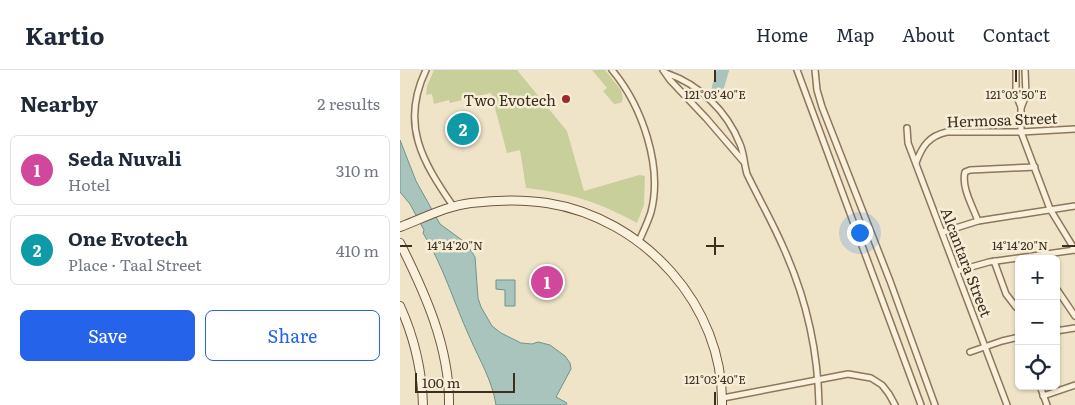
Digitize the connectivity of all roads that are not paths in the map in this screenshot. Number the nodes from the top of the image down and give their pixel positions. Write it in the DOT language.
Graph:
graph roads {
  1 [pos="426,70"];
  2 [pos="612,70"];
  3 [pos="797,70"];
  4 [pos="815,70"];
  5 [pos="1016,70"];
  6 [pos="1026,70"];
  7 [pos="665,72"];
  8 [pos="1021,108"];
  9 [pos="907,128"];
  10 [pos="1075,129"];
  11 [pos="1020,132"];
  12 [pos="743,161"];
  13 [pos="916,163"];
  14 [pos="1035,167"];
  15 [pos="453,206"];
  16 [pos="1075,206"];
  17 [pos="1050,209"];
  18 [pos="978,220"];
  19 [pos="415,221"];
  20 [pos="400,227"];
  21 [pos="400,232"];
  22 [pos="943,232"];
  23 [pos="639,241"];
  24 [pos="400,243"];
  25 [pos="1075,250"];
  26 [pos="1046,255"];
  27 [pos="1015,259"];
  28 [pos="994,261"];
  29 [pos="957,272"];
  30 [pos="892,286"];
  31 [pos="880,290"];
  32 [pos="1060,294"];
  33 [pos="400,306"];
  34 [pos="1015,306"];
  35 [pos="1075,316"];
  36 [pos="1075,328"];
  37 [pos="1060,330"];
  38 [pos="1015,338"];
  39 [pos="985,346"];
  40 [pos="970,352"];
  41 [pos="817,380"];
  42 [pos="1075,385"];
  43 [pos="1041,390"];
  44 [pos="1043,396"];
  45 [pos="723,401"];
  46 [pos="423,405"];
  47 [pos="449,405"];
  48 [pos="819,405"];
  49 [pos="895,405"];
  50 [pos="922,405"];
  51 [pos="935,405"];
  52 [pos="1007,405"];
  53 [pos="1047,405"];
  1 -- 15 [label="street"];
  2 -- 23 [label="street"];
  3 -- 31 [label="street"];
  4 -- 30 [label="street"];
  5 -- 8 [label="street"];
  6 -- 8 [label="street"];
  7 -- 12 [label="street"];
  7 -- 12 [label="street"];
  8 -- 11 [label="street"];
  9 -- 13 [label="street, Alcantara Street"];
  10 -- 11 [label="street, Hermosa Street"];
  11 -- 13 [label="street, Hermosa Street"];
  11 -- 14 [label="street"];
  12 -- 41 [label="street"];
  13 -- 22 [label="street, Alcantara Street"];
  14 -- 17 [label="street"];
  14 -- 18 [label="street"];
  15 -- 19 [label="street"];
  15 -- 23 [label="street"];
  16 -- 17 [label="street"];
  17 -- 18 [label="street"];
  17 -- 25 [label="street"];
  18 -- 22 [label="street"];
  19 -- 20 [label="street"];
  19 -- 21 [label="street"];
  22 -- 29 [label="street, Alcantara Street"];
  23 -- 45 [label="street"];
  24 -- 47 [label="street"];
  25 -- 26 [label="street"];
  27 -- 28 [label="street"];
  28 -- 29 [label="street"];
  28 -- 34 [label="street"];
  29 -- 39 [label="street, Alcantara Street"];
  30 -- 31 [label="street"];
  30 -- 51 [label="street"];
  31 -- 50 [label="street"];
  32 -- 35 [label="street"];
  33 -- 46 [label="street"];
  36 -- 37 [label="street"];
  38 -- 39 [label="street"];
  39 -- 40 [label="street"];
  39 -- 52 [label="street, Alcantara Street"];
  41 -- 45 [label="street"];
  41 -- 48 [label="street"];
  41 -- 49 [label="street"];
  42 -- 44 [label="street"];
  43 -- 44 [label="street"];
  44 -- 53 [label="street"];
}
